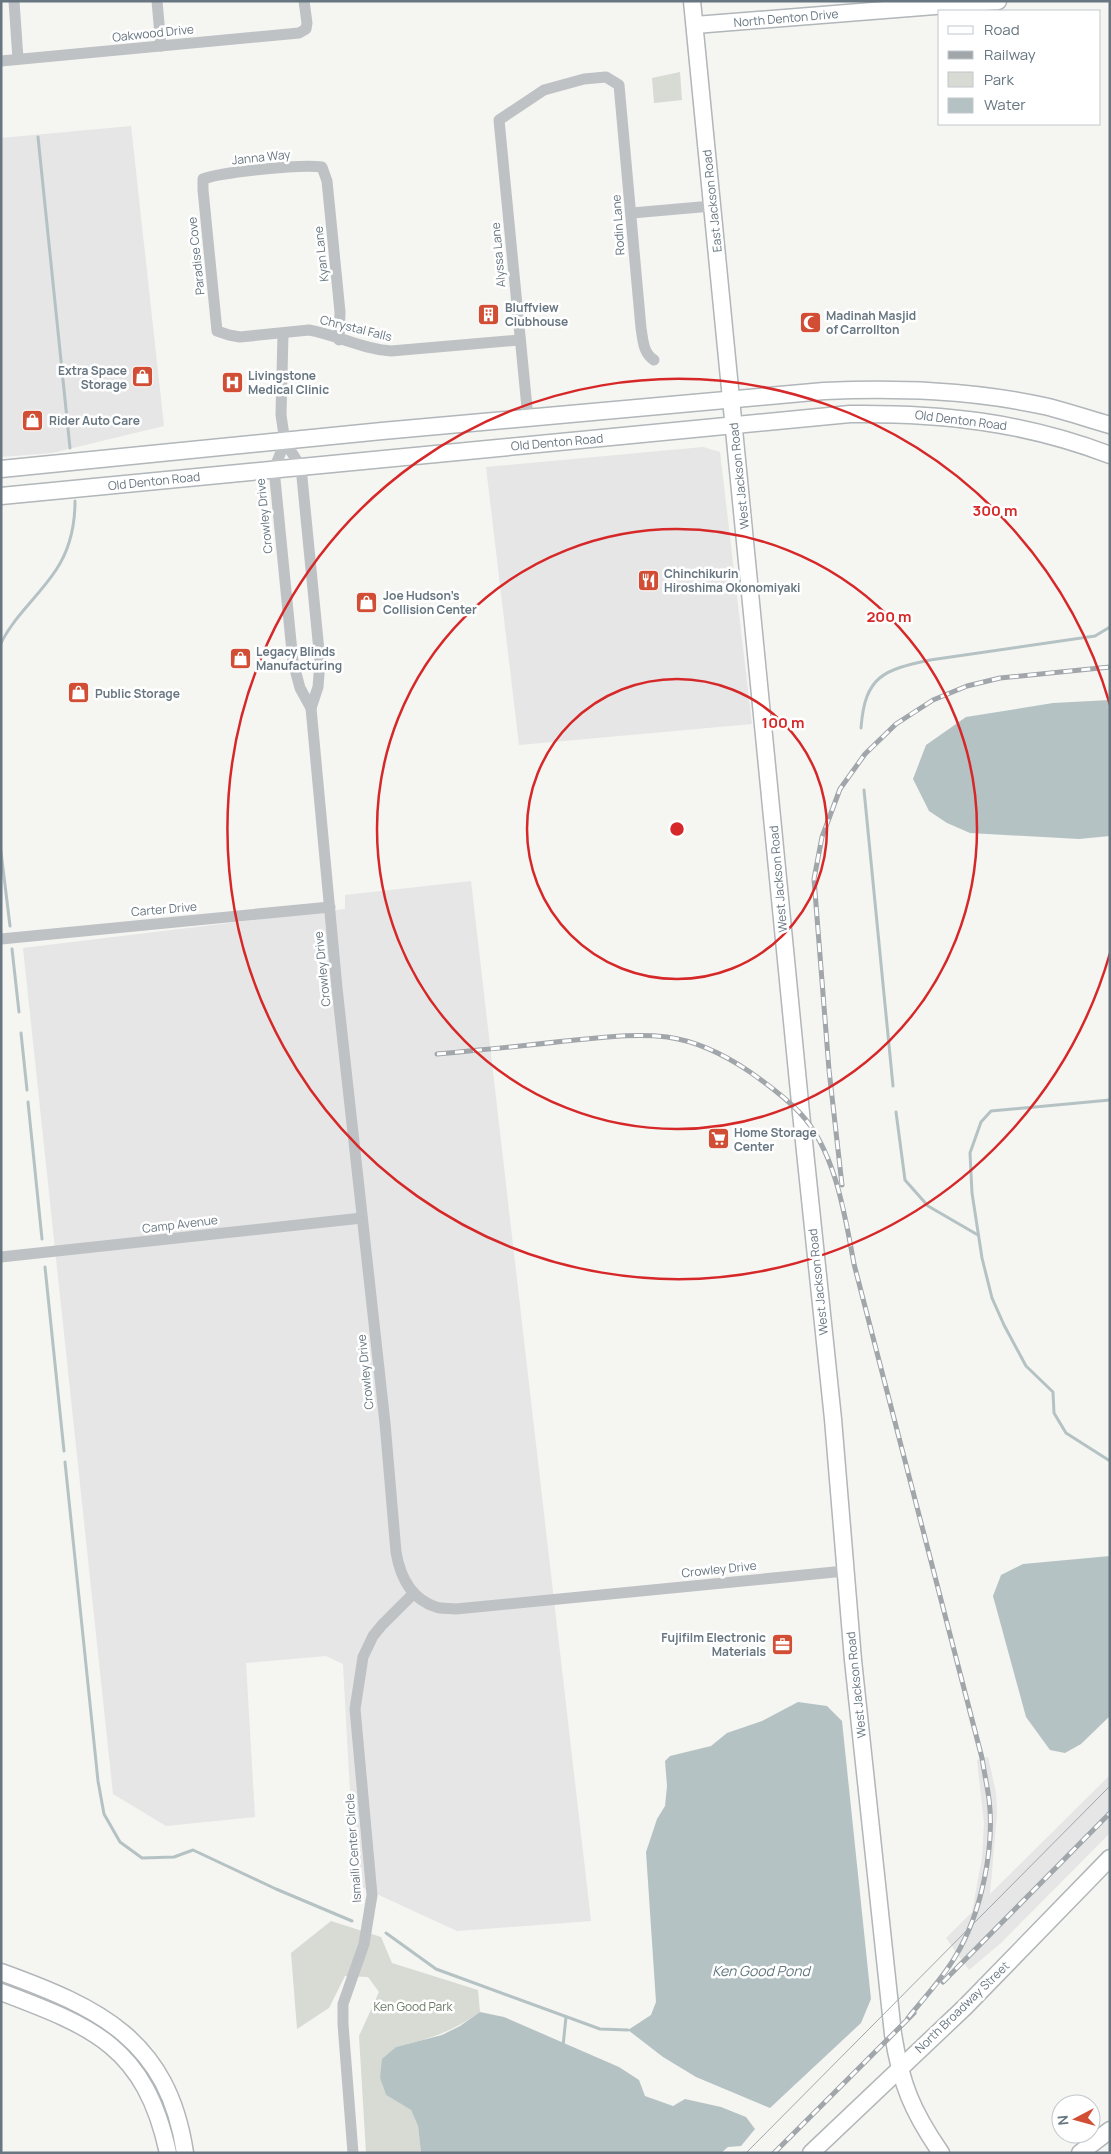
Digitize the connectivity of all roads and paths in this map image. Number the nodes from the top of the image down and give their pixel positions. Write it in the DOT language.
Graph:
graph roads {
  1 [pos="14,1"];
  2 [pos="157,1"];
  3 [pos="304,1"];
  4 [pos="692,1"];
  5 [pos="998,1"];
  6 [pos="884,6"];
  7 [pos="695,25"];
  8 [pos="161,46"];
  9 [pos="18,59"];
  10 [pos="1,61"];
  11 [pos="499,120"];
  12 [pos="322,167"];
  13 [pos="203,179"];
  14 [pos="712,206"];
  15 [pos="632,213"];
  16 [pos="217,331"];
  17 [pos="283,334"];
  18 [pos="339,340"];
  19 [pos="519,340"];
  20 [pos="654,360"];
  21 [pos="732,400"];
  22 [pos="528,418"];
  23 [pos="734,425"];
  24 [pos="1110,425"];
  25 [pos="285,442"];
  26 [pos="1110,455"];
  27 [pos="300,467"];
  28 [pos="1,469"];
  29 [pos="274,470"];
  30 [pos="1,496"];
  31 [pos="311,708"];
  32 [pos="330,907"];
  33 [pos="1,939"];
  34 [pos="362,1218"];
  35 [pos="1,1257"];
  36 [pos="845,1571"];
  37 [pos="414,1593"];
  38 [pos="1110,1858"];
  39 [pos="1,1972"];
  40 [pos="28,1982"];
  41 [pos="1,1992"];
  42 [pos="25,2001"];
  43 [pos="899,2068"];
  44 [pos="165,2084"];
  45 [pos="148,2092"];
  46 [pos="1110,2130"];
  47 [pos="168,2153"];
  48 [pos="185,2153"];
  49 [pos="353,2153"];
  50 [pos="811,2153"];
  51 [pos="941,2153"];
  52 [pos="1080,2153"];
  1 -- 9 [label="street"];
  2 -- 8 [label="street"];
  3 -- 8 [label="street, Oakwood Drive"];
  4 -- 7 [label="street, East Jackson Road"];
  5 -- 6 [label="street, North Denton Drive"];
  6 -- 7 [label="street, North Denton Drive"];
  7 -- 14 [label="street, East Jackson Road"];
  8 -- 9 [label="street, Oakwood Drive"];
  9 -- 10 [label="street, Oakwood Drive"];
  11 -- 15 [label="street, Rodin Lane"];
  11 -- 19 [label="street, Alyssa Lane"];
  12 -- 13 [label="street, Janna Way"];
  12 -- 18 [label="street, Kyan Lane"];
  13 -- 16 [label="street, Paradise Cove"];
  14 -- 15 [label="street"];
  14 -- 21 [label="street, East Jackson Road"];
  15 -- 20 [label="street, Rodin Lane"];
  16 -- 17 [label="street, Chrystal Falls"];
  17 -- 18 [label="street, Chrystal Falls"];
  17 -- 25 [label="street"];
  18 -- 19 [label="street, Chrystal Falls"];
  19 -- 22 [label="street, Alyssa Lane"];
  21 -- 22 [label="street, Old Denton Road"];
  21 -- 23 [label="street, West Jackson Road"];
  21 -- 24 [label="street, Old Denton Road"];
  22 -- 25 [label="street, Old Denton Road"];
  23 -- 26 [label="street, Old Denton Road"];
  23 -- 27 [label="street, Old Denton Road"];
  23 -- 36 [label="street, West Jackson Road"];
  25 -- 27 [label="street, Crowley Drive"];
  25 -- 28 [label="street, Old Denton Road"];
  25 -- 29 [label="street, Crowley Drive"];
  27 -- 29 [label="street, Old Denton Road"];
  27 -- 31 [label="street, Crowley Drive"];
  29 -- 30 [label="street, Old Denton Road"];
  29 -- 31 [label="street, Crowley Drive"];
  31 -- 32 [label="street, Crowley Drive"];
  32 -- 33 [label="street, Carter Drive"];
  32 -- 34 [label="street, Crowley Drive"];
  34 -- 35 [label="street, Camp Avenue"];
  34 -- 37 [label="street, Crowley Drive"];
  36 -- 37 [label="street, Crowley Drive"];
  36 -- 43 [label="street, West Jackson Road"];
  37 -- 49 [label="street, Ismaili Center Circle"];
  38 -- 43 [label="street, North Broadway Street"];
  39 -- 40 [label="street"];
  40 -- 42 [label="street"];
  40 -- 44 [label="street"];
  41 -- 42 [label="street"];
  42 -- 45 [label="street"];
  43 -- 50 [label="street, North Broadway Street"];
  43 -- 51 [label="street, West Jackson Road"];
  44 -- 45 [label="street"];
  44 -- 48 [label="street"];
  45 -- 47 [label="street"];
  46 -- 52 [label="street"];
}
